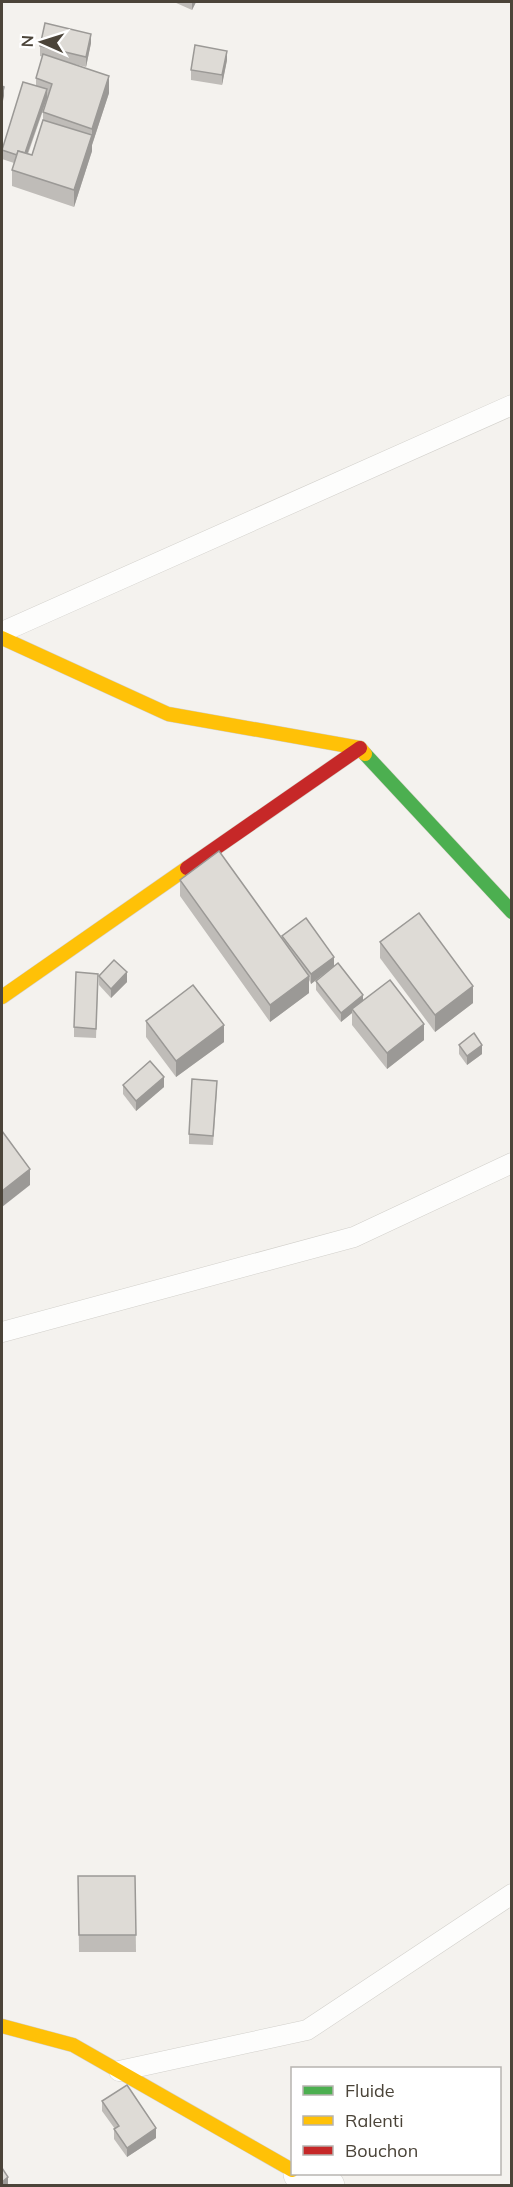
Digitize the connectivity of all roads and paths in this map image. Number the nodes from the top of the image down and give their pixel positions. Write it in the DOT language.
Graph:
graph roads {
  1 [pos="512,405"];
  2 [pos="2,632"];
  3 [pos="2,638"];
  4 [pos="360,748"];
  5 [pos="512,912"];
  6 [pos="2,997"];
  7 [pos="512,1163"];
  8 [pos="2,1332"];
  9 [pos="512,1893"];
  10 [pos="2,2026"];
  11 [pos="119,2071"];
  12 [pos="291,2169"];
  13 [pos="302,2175"];
  14 [pos="328,2186"];
  1 -- 2 [label="lane"];
  3 -- 4 [label="street"];
  4 -- 5 [label="street"];
  4 -- 6 [label="street"];
  7 -- 8 [label="lane"];
  9 -- 11 [label="lane"];
  10 -- 11 [label="street"];
  11 -- 12 [label="street"];
  13 -- 14 [label="street"];
}
